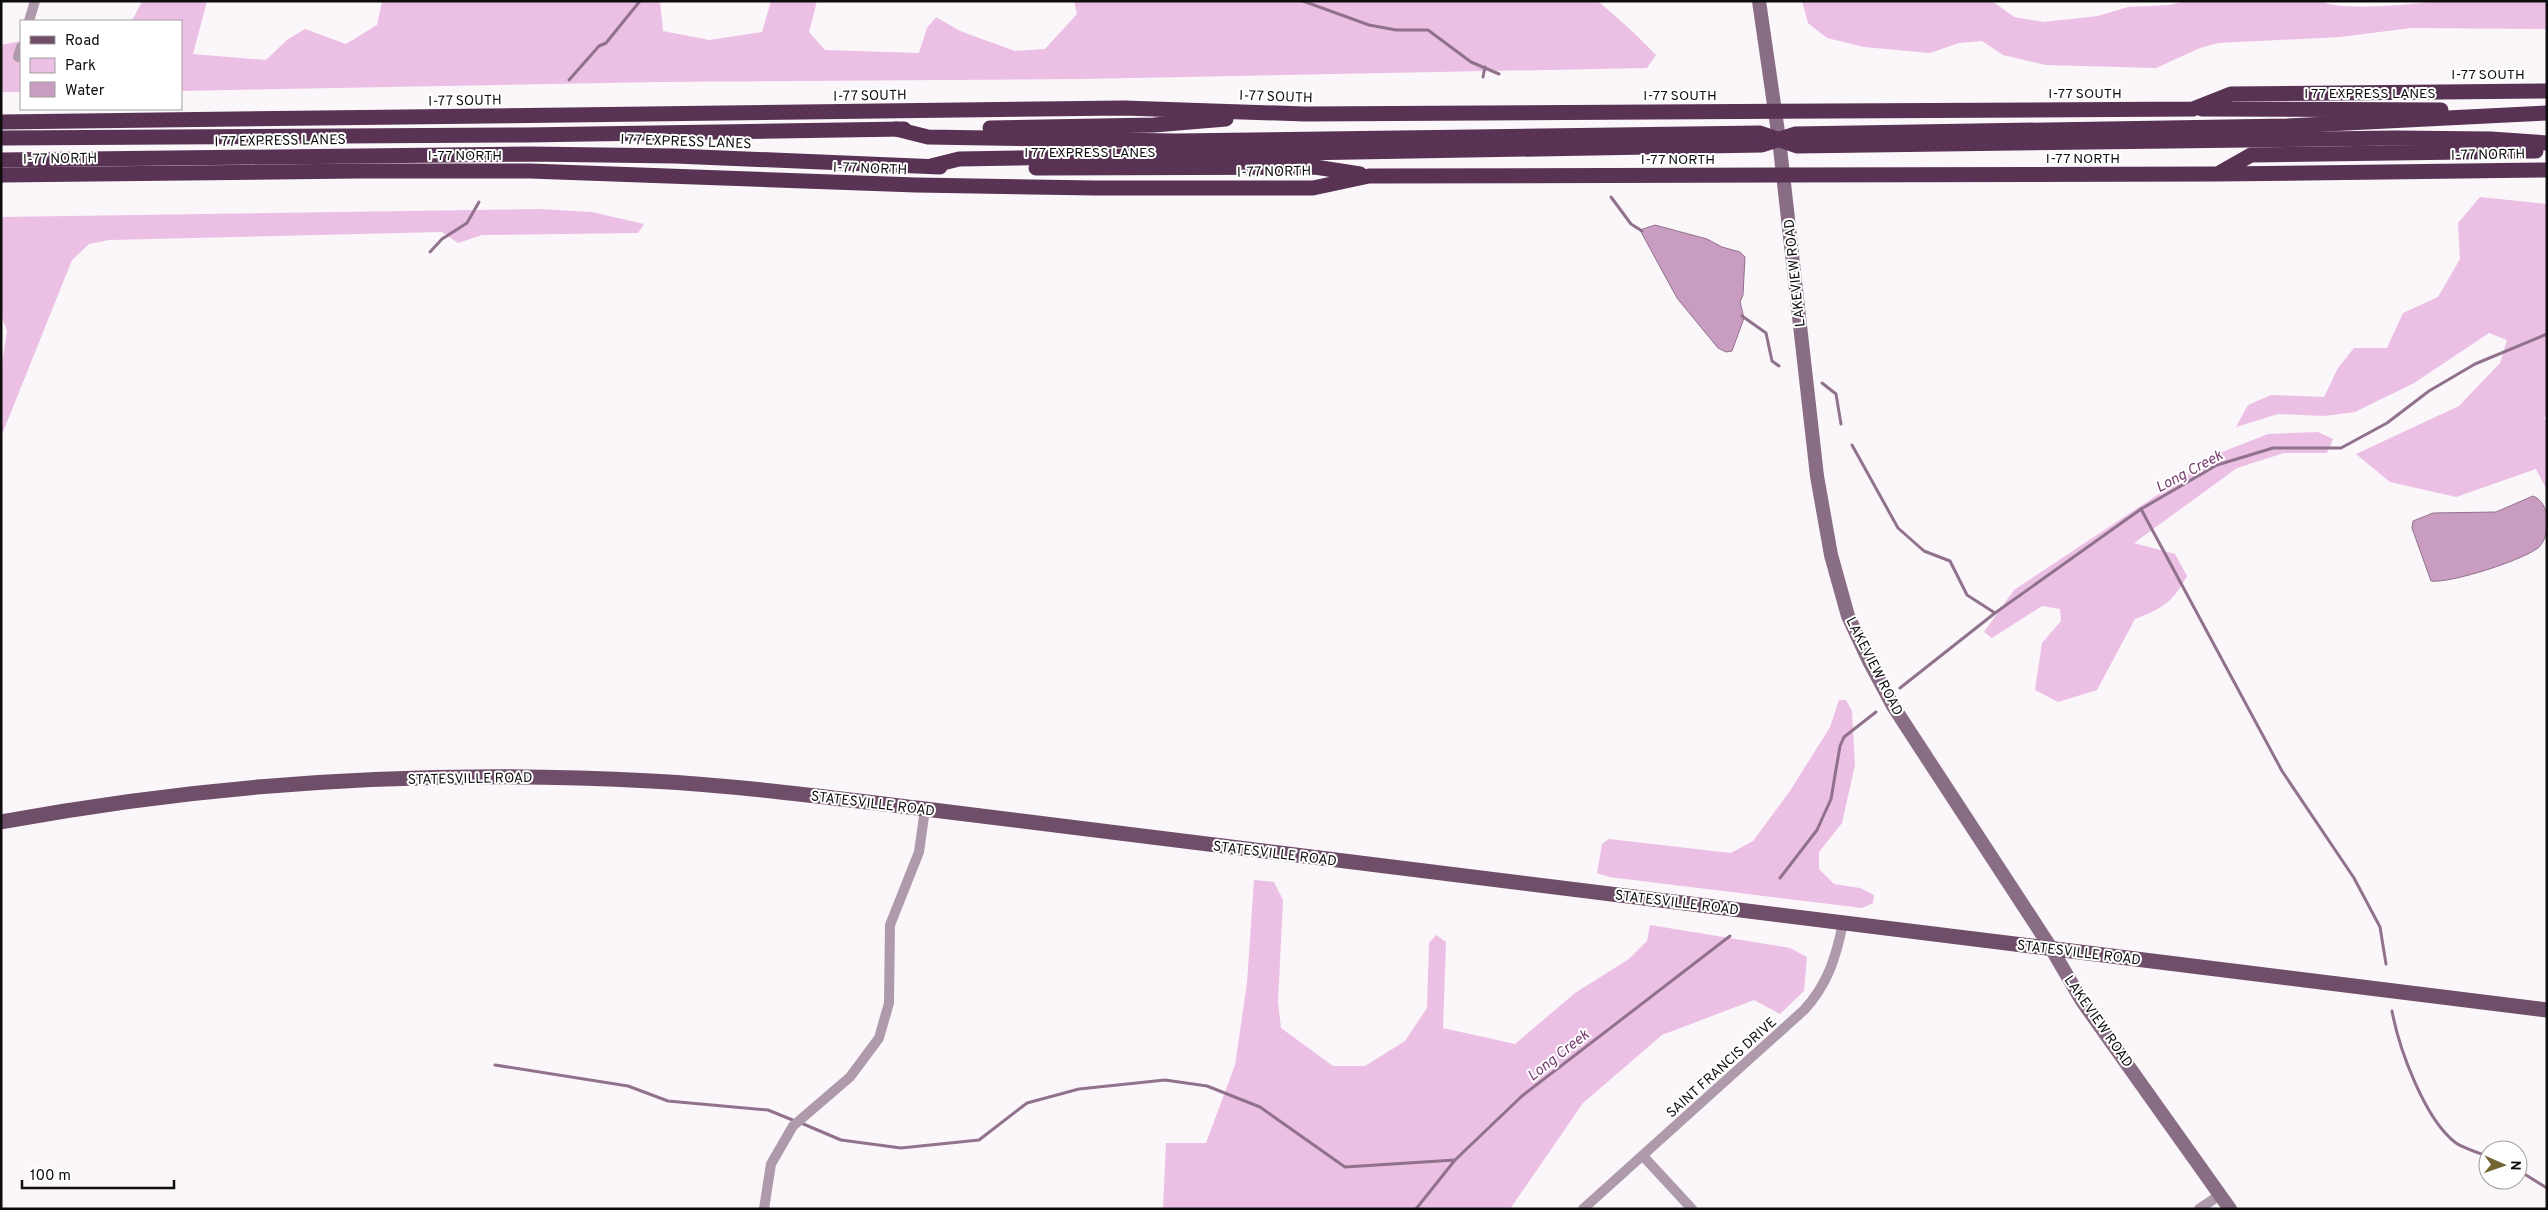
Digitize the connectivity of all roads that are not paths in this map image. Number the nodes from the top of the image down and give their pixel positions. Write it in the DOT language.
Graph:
graph roads {
  1 [pos="35,1"];
  2 [pos="1760,1"];
  3 [pos="29,20"];
  4 [pos="20,50"];
  5 [pos="18,57"];
  6 [pos="2547,91"];
  7 [pos="2193,109"];
  8 [pos="2547,112"];
  9 [pos="1305,114"];
  10 [pos="1,122"];
  11 [pos="896,129"];
  12 [pos="1,138"];
  13 [pos="1825,139"];
  14 [pos="1732,140"];
  15 [pos="1779,140"];
  16 [pos="2547,143"];
  17 [pos="2547,151"];
  18 [pos="1,160"];
  19 [pos="931,166"];
  20 [pos="2547,170"];
  21 [pos="2217,174"];
  22 [pos="1,176"];
  23 [pos="1369,176"];
  24 [pos="925,809"];
  25 [pos="1,822"];
  26 [pos="1843,923"];
  27 [pos="2051,948"];
  28 [pos="2547,1010"];
  29 [pos="1643,1156"];
  30 [pos="2220,1195"];
  31 [pos="764,1209"];
  32 [pos="1582,1209"];
  33 [pos="1692,1209"];
  34 [pos="2199,1209"];
  35 [pos="2230,1209"];
  1 -- 3 [label="street"];
  2 -- 15 [label="main road, LAKEVIEW ROAD"];
  4 -- 5 [label="street"];
  6 -- 7 [label="highway, I-77 SOUTH"];
  7 -- 8 [label="highway, I 77 EXPRESS LANES"];
  7 -- 9 [label="highway, I-77 SOUTH"];
  8 -- 13 [label="highway"];
  9 -- 10 [label="highway, I-77 SOUTH"];
  9 -- 11 [label="highway, I 77 EXPRESS LANES"];
  11 -- 12 [label="highway, I 77 EXPRESS LANES"];
  11 -- 14 [label="highway"];
  13 -- 15 [label="highway"];
  13 -- 16 [label="highway"];
  14 -- 15 [label="highway"];
  14 -- 19 [label="highway"];
  15 -- 27 [label="main road, LAKEVIEW ROAD"];
  17 -- 21 [label="highway"];
  18 -- 19 [label="highway, I 77 EXPRESS LANES"];
  19 -- 23 [label="highway, I 77 EXPRESS LANES"];
  20 -- 21 [label="highway, I-77 NORTH"];
  21 -- 23 [label="highway, I-77 NORTH"];
  22 -- 23 [label="highway, I-77 NORTH"];
  24 -- 25 [label="main road, STATESVILLE ROAD"];
  24 -- 26 [label="main road, STATESVILLE ROAD"];
  24 -- 31 [label="street"];
  26 -- 27 [label="main road, STATESVILLE ROAD"];
  26 -- 29 [label="street, SAINT FRANCIS DRIVE"];
  27 -- 28 [label="main road, STATESVILLE ROAD"];
  27 -- 30 [label="main road, LAKEVIEW ROAD"];
  29 -- 32 [label="street, SAINT FRANCIS DRIVE"];
  29 -- 33 [label="street"];
  30 -- 34 [label="street"];
  30 -- 35 [label="main road, LAKEVIEW ROAD"];
}
